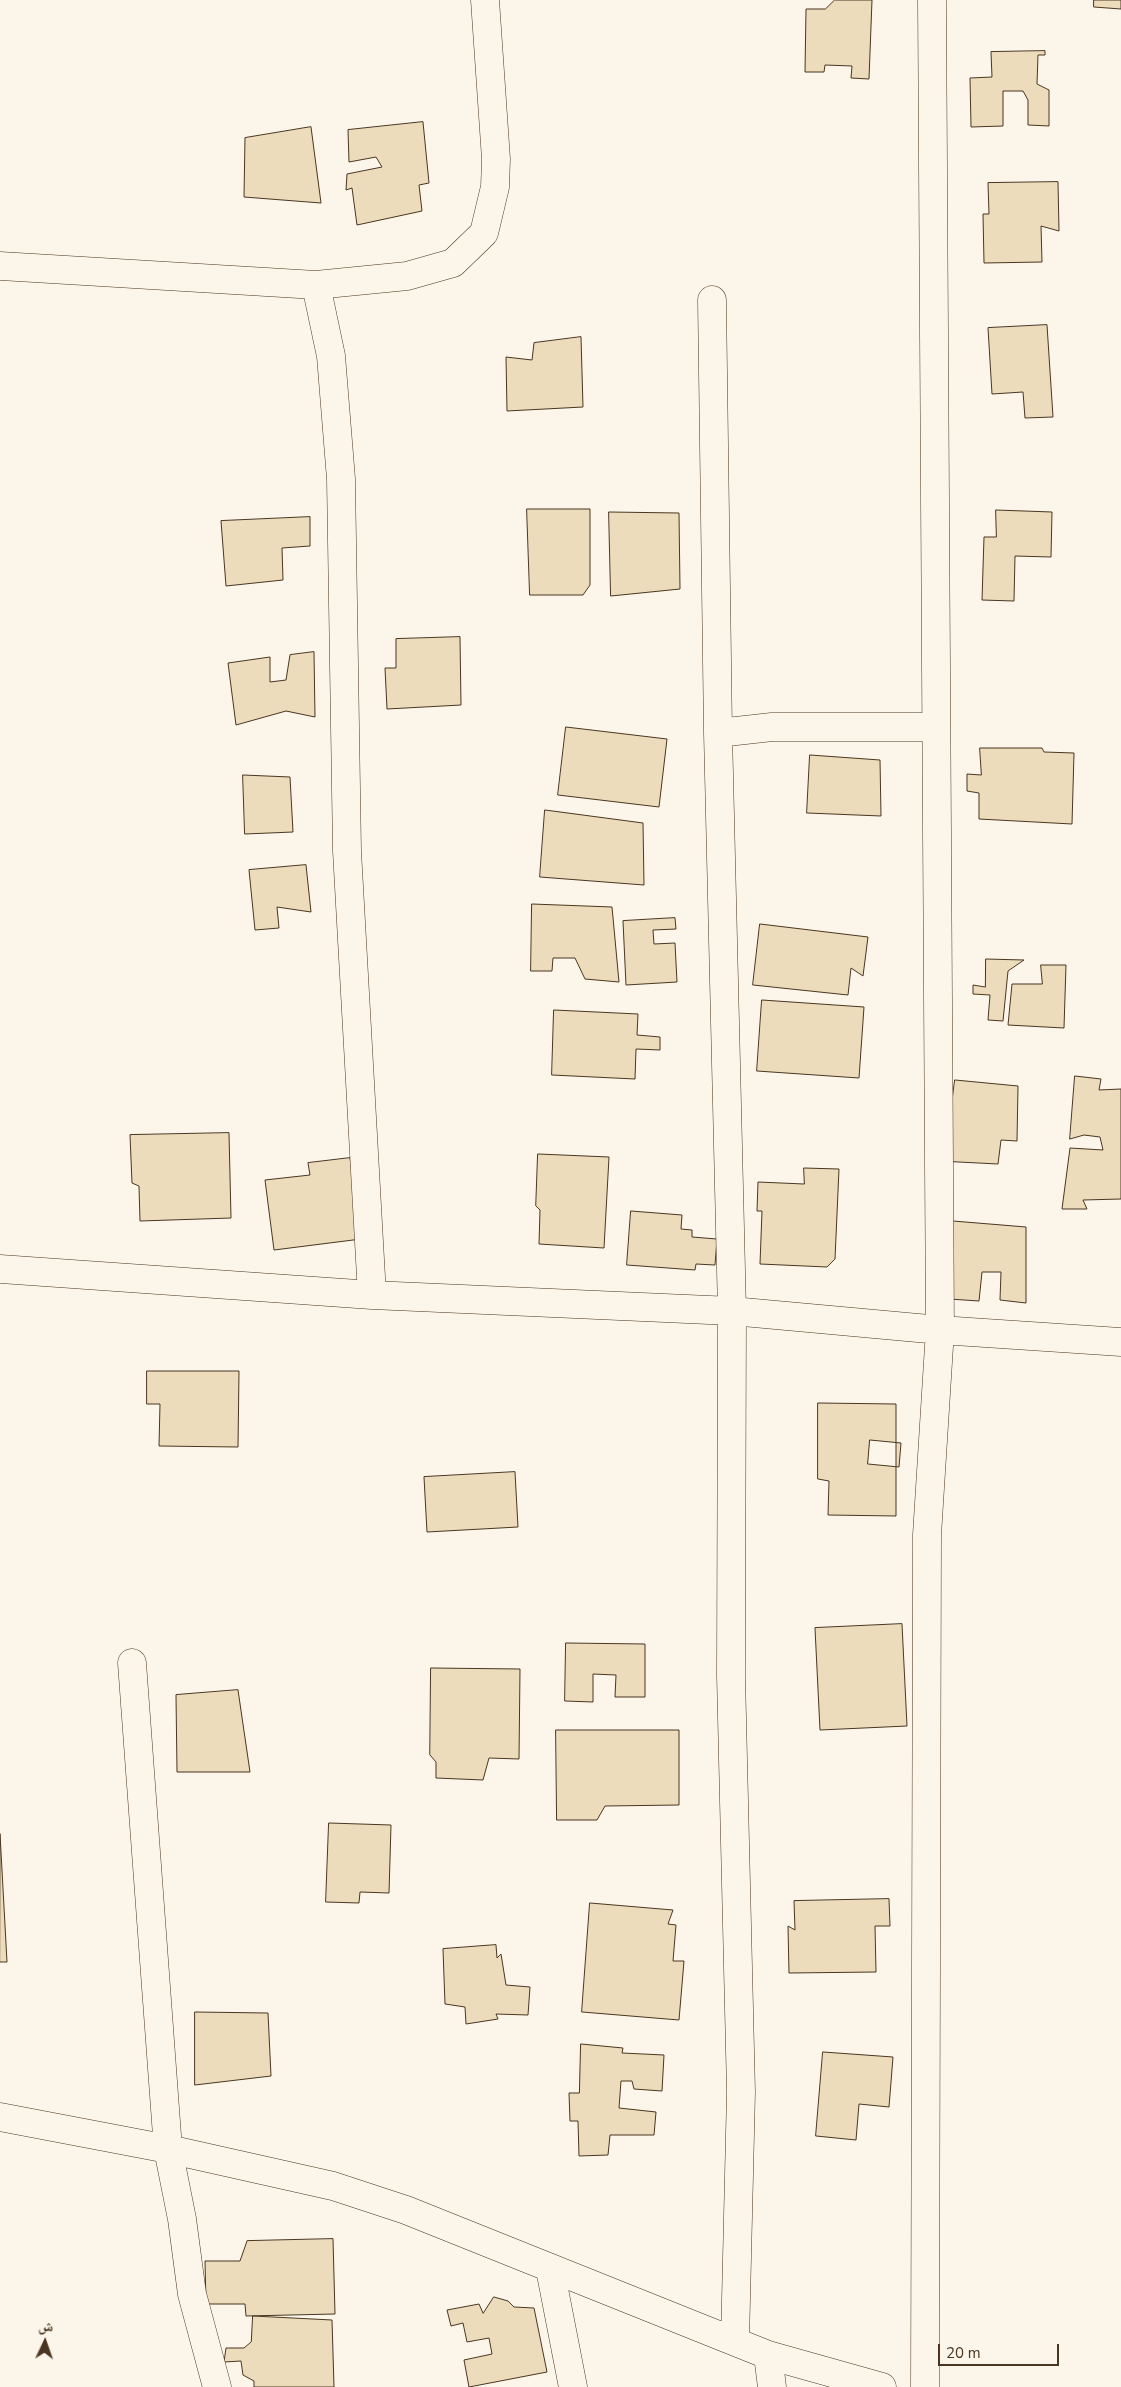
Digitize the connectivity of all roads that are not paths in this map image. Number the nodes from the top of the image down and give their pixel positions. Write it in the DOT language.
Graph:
graph roads {
  1 [pos="485,0"];
  2 [pos="932,0"];
  3 [pos="0,266"];
  4 [pos="316,285"];
  5 [pos="712,300"];
  6 [pos="936,726"];
  7 [pos="718,733"];
  8 [pos="0,1269"];
  9 [pos="372,1295"];
  10 [pos="732,1311"];
  11 [pos="940,1330"];
  12 [pos="1121,1342"];
  13 [pos="132,1663"];
  14 [pos="0,2117"];
  15 [pos="168,2149"];
  16 [pos="550,2269"];
  17 [pos="735,2342"];
  18 [pos="768,2355"];
  19 [pos="217,2387"];
  20 [pos="572,2387"];
  21 [pos="772,2387"];
  22 [pos="882,2387"];
  23 [pos="924,2387"];
  1 -- 4 [label="street"];
  2 -- 6 [label="street"];
  3 -- 4 [label="street"];
  4 -- 9 [label="street"];
  5 -- 7 [label="street"];
  6 -- 7 [label="street"];
  6 -- 11 [label="street"];
  7 -- 10 [label="street"];
  8 -- 9 [label="street"];
  9 -- 10 [label="street"];
  10 -- 11 [label="street"];
  10 -- 17 [label="street"];
  11 -- 12 [label="street"];
  11 -- 23 [label="street"];
  13 -- 15 [label="street"];
  14 -- 15 [label="street"];
  15 -- 16 [label="street"];
  15 -- 19 [label="street"];
  16 -- 17 [label="street"];
  16 -- 20 [label="street"];
  17 -- 18 [label="street"];
  18 -- 21 [label="street"];
  18 -- 22 [label="street"];
}
